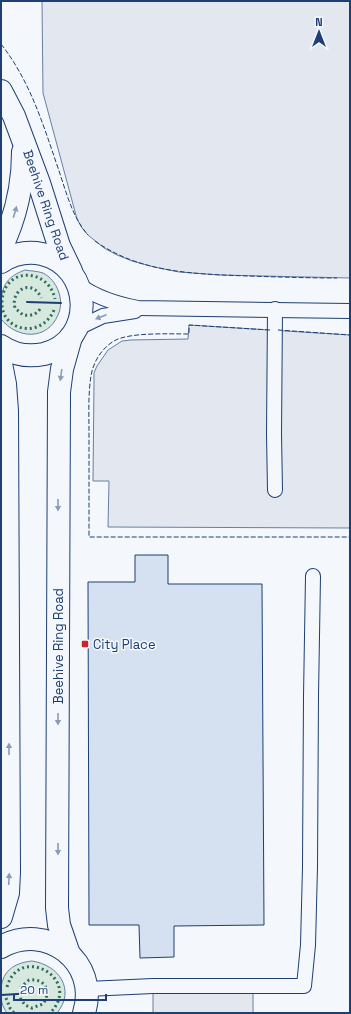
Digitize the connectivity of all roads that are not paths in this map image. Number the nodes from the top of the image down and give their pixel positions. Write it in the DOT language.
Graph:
graph roads {
  1 [pos="1,91"];
  2 [pos="22,137"];
  3 [pos="1,248"];
  4 [pos="1,262"];
  5 [pos="75,279"];
  6 [pos="153,309"];
  7 [pos="275,309"];
  8 [pos="350,311"];
  9 [pos="74,333"];
  10 [pos="1,346"];
  11 [pos="1,364"];
  12 [pos="275,490"];
  13 [pos="313,576"];
  14 [pos="1,917"];
  15 [pos="1,947"];
  16 [pos="69,954"];
  17 [pos="87,989"];
  18 [pos="84,1013"];
  1 -- 2 [label="street, Beehive Ring Road"];
  3 -- 2 [label="street, Beehive Ring Road, one-way"];
  2 -- 5 [label="street, Beehive Ring Road"];
  4 -- 5 [label="street"];
  5 -- 6 [label="lane"];
  5 -- 9 [label="street, Beehive Ring Road"];
  6 -- 7 [label="lane"];
  6 -- 9 [label="lane, one-way"];
  7 -- 8 [label="lane"];
  7 -- 12 [label="lane"];
  9 -- 10 [label="street"];
  9 -- 16 [label="street, Beehive Ring Road, one-way"];
  14 -- 11 [label="street, one-way"];
  13 -- 17 [label="lane"];
  15 -- 16 [label="street, Beehive Ring Road"];
  16 -- 17 [label="street, Beehive Ring Road"];
  17 -- 18 [label="street, Beehive Ring Road"];
}
